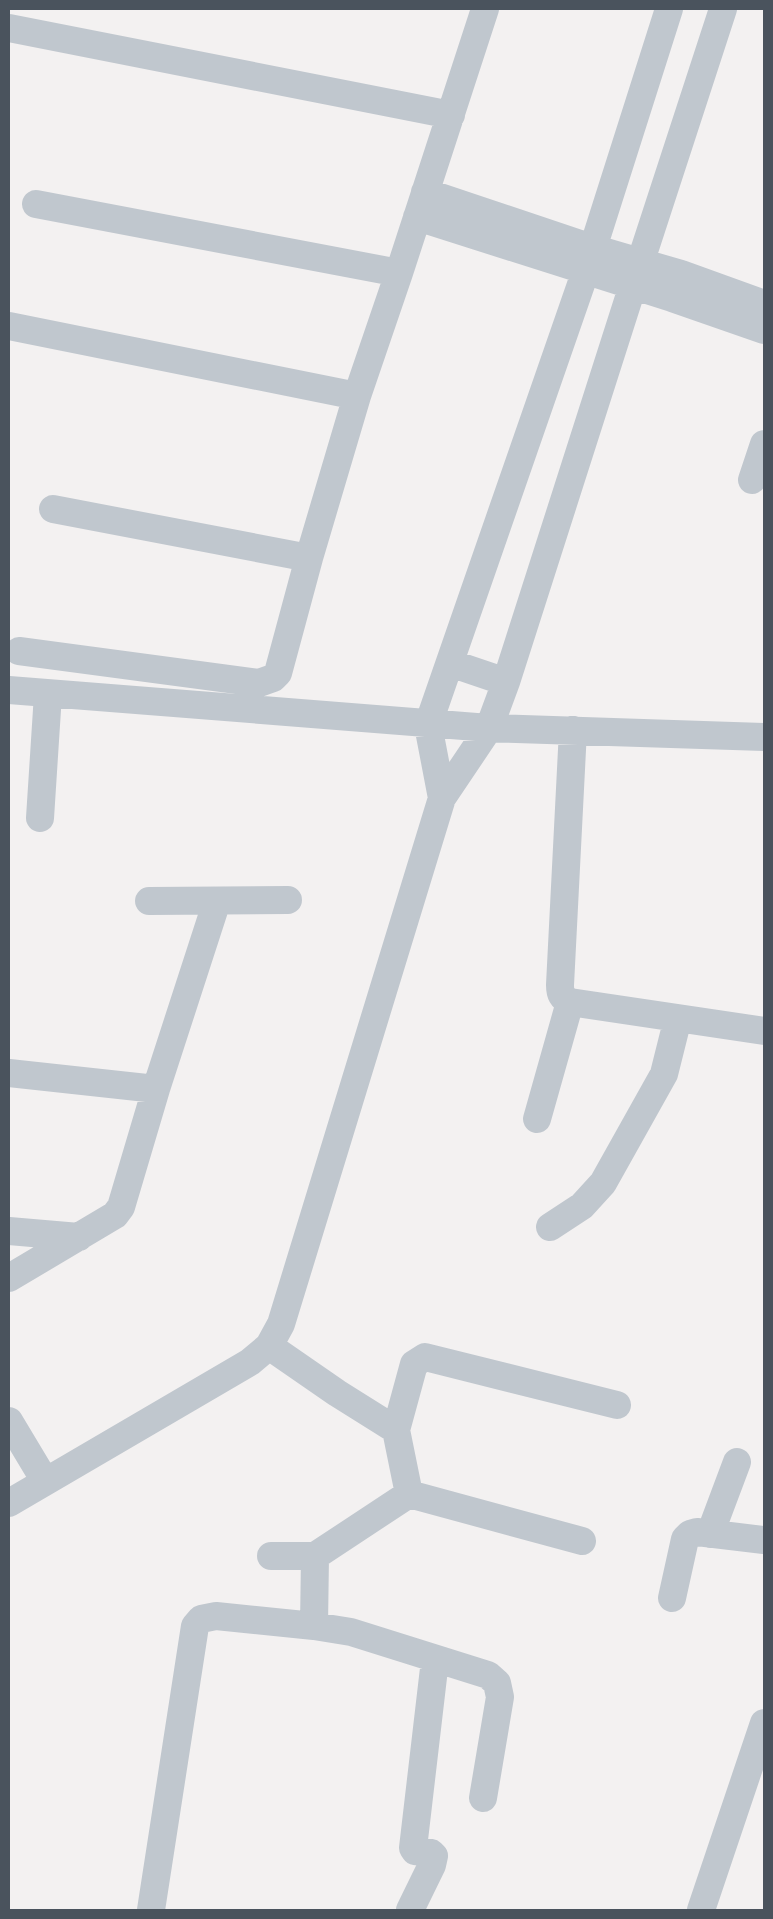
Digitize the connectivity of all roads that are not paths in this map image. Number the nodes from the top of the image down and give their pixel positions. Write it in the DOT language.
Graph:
graph roads {
  1 [pos="485,9"];
  2 [pos="669,9"];
  3 [pos="723,9"];
  4 [pos="9,28"];
  5 [pos="451,115"];
  6 [pos="36,204"];
  7 [pos="421,204"];
  8 [pos="589,259"];
  9 [pos="399,273"];
  10 [pos="637,274"];
  11 [pos="764,304"];
  12 [pos="9,326"];
  13 [pos="764,330"];
  14 [pos="357,396"];
  15 [pos="764,444"];
  16 [pos="752,480"];
  17 [pos="53,509"];
  18 [pos="309,558"];
  19 [pos="20,651"];
  20 [pos="450,662"];
  21 [pos="506,682"];
  22 [pos="9,690"];
  23 [pos="48,694"];
  24 [pos="428,725"];
  25 [pos="489,728"];
  26 [pos="573,730"];
  27 [pos="764,737"];
  28 [pos="442,798"];
  29 [pos="40,818"];
  30 [pos="288,900"];
  31 [pos="149,901"];
  32 [pos="217,901"];
  33 [pos="570,1002"];
  34 [pos="678,1018"];
  35 [pos="764,1031"];
  36 [pos="9,1073"];
  37 [pos="156,1089"];
  38 [pos="536,1119"];
  39 [pos="550,1227"];
  40 [pos="9,1231"];
  41 [pos="79,1236"];
  42 [pos="9,1278"];
  43 [pos="269,1346"];
  44 [pos="617,1405"];
  45 [pos="9,1421"];
  46 [pos="396,1430"];
  47 [pos="9,1447"];
  48 [pos="737,1462"];
  49 [pos="40,1485"];
  50 [pos="410,1494"];
  51 [pos="9,1503"];
  52 [pos="710,1534"];
  53 [pos="764,1540"];
  54 [pos="582,1542"];
  55 [pos="271,1556"];
  56 [pos="315,1556"];
  57 [pos="672,1598"];
  58 [pos="314,1626"];
  59 [pos="435,1660"];
  60 [pos="764,1723"];
  61 [pos="759,1754"];
  62 [pos="483,1798"];
  63 [pos="151,1910"];
  64 [pos="410,1910"];
  65 [pos="701,1910"];
  1 -- 5 [label="street"];
  2 -- 8 [label="street"];
  3 -- 10 [label="street"];
  4 -- 5 [label="street"];
  5 -- 7 [label="street"];
  6 -- 9 [label="street"];
  7 -- 8 [label="street"];
  7 -- 9 [label="street"];
  8 -- 10 [label="street"];
  8 -- 20 [label="street"];
  9 -- 14 [label="street"];
  10 -- 11 [label="street"];
  10 -- 13 [label="street"];
  10 -- 21 [label="street"];
  12 -- 14 [label="street"];
  14 -- 18 [label="street"];
  15 -- 16 [label="street"];
  17 -- 18 [label="street"];
  18 -- 19 [label="street"];
  20 -- 21 [label="street"];
  20 -- 24 [label="street"];
  21 -- 25 [label="street"];
  22 -- 23 [label="street"];
  23 -- 24 [label="street"];
  23 -- 29 [label="street"];
  24 -- 25 [label="street"];
  24 -- 28 [label="street"];
  25 -- 26 [label="street"];
  25 -- 28 [label="street"];
  26 -- 27 [label="street"];
  26 -- 33 [label="street"];
  28 -- 43 [label="street"];
  30 -- 32 [label="street"];
  31 -- 32 [label="street"];
  32 -- 37 [label="street"];
  33 -- 34 [label="street"];
  33 -- 38 [label="street"];
  34 -- 35 [label="street"];
  34 -- 39 [label="street"];
  36 -- 37 [label="street"];
  37 -- 41 [label="street"];
  40 -- 41 [label="street"];
  41 -- 42 [label="street"];
  43 -- 46 [label="street"];
  43 -- 49 [label="street"];
  44 -- 46 [label="street"];
  45 -- 49 [label="street"];
  46 -- 50 [label="street"];
  47 -- 49 [label="street"];
  48 -- 52 [label="street"];
  49 -- 51 [label="street"];
  50 -- 54 [label="street"];
  50 -- 56 [label="street"];
  52 -- 53 [label="street"];
  52 -- 57 [label="street"];
  55 -- 56 [label="street"];
  56 -- 58 [label="street"];
  58 -- 59 [label="street"];
  58 -- 63 [label="street"];
  59 -- 62 [label="street"];
  59 -- 64 [label="street"];
  60 -- 61 [label="street"];
  61 -- 65 [label="street"];
}
